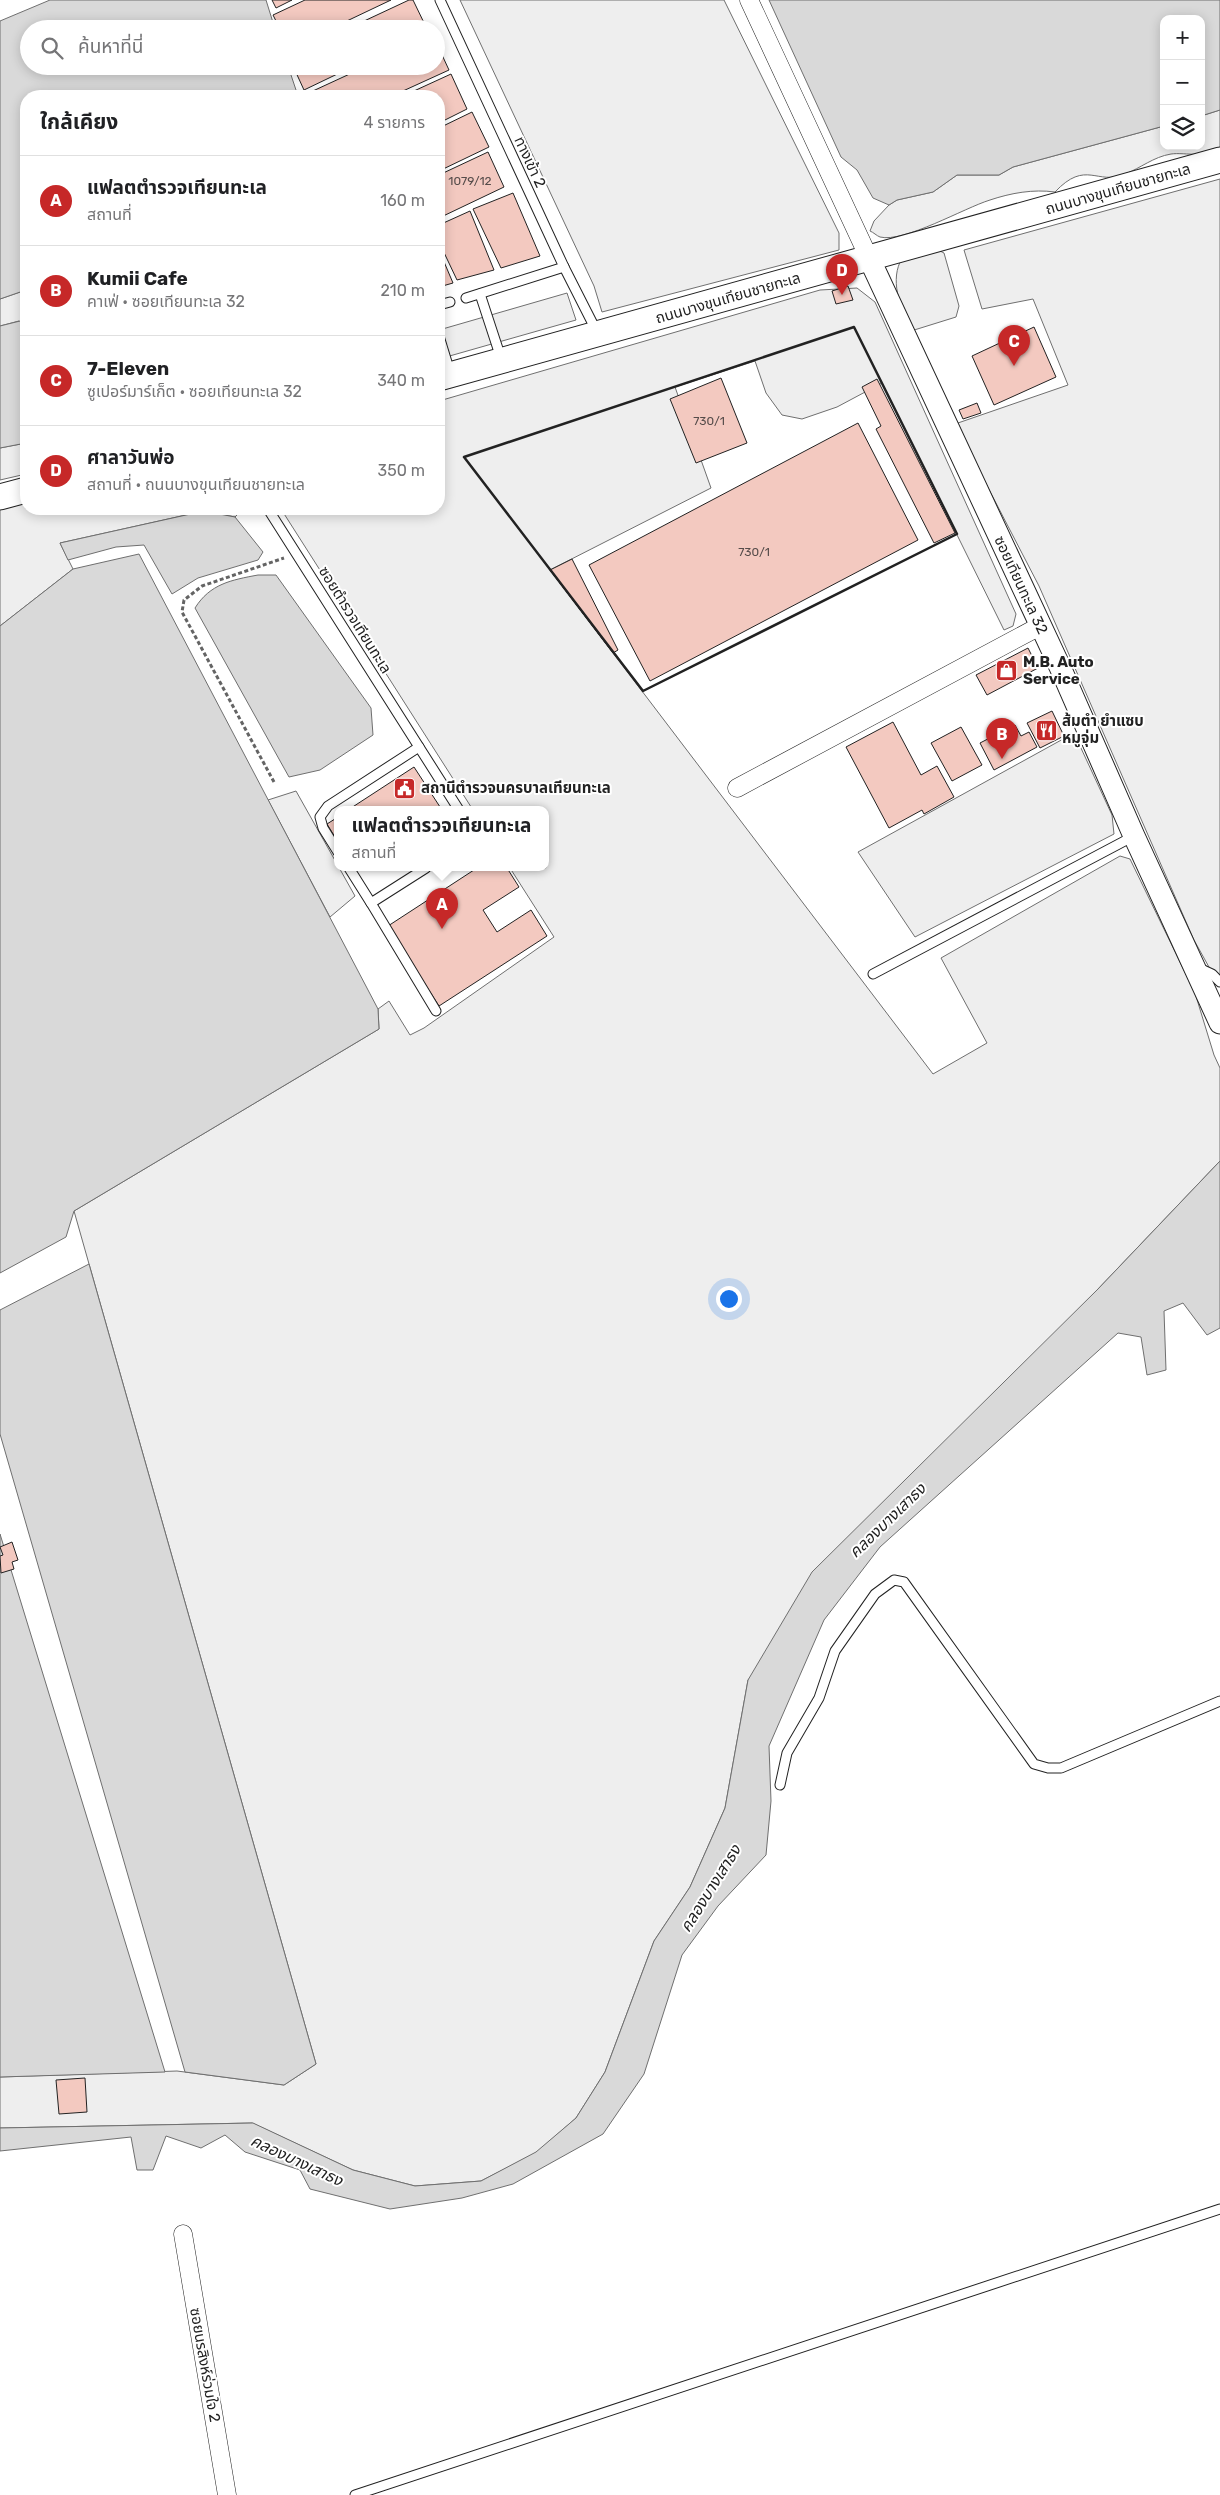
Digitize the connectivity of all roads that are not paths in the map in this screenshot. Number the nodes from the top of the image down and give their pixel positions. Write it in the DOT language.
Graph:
graph roads {
  1 [pos="440,0"];
  2 [pos="749,0"];
  3 [pos="1220,160"];
  4 [pos="869,258"];
  5 [pos="564,267"];
  6 [pos="480,294"];
  7 [pos="466,298"];
  8 [pos="450,302"];
  9 [pos="445,303"];
  10 [pos="598,334"];
  11 [pos="502,361"];
  12 [pos="445,376"];
  13 [pos="20,492"];
  14 [pos="0,497"];
  15 [pos="272,515"];
  16 [pos="1040,626"];
  17 [pos="419,747"];
  18 [pos="737,788"];
  19 [pos="456,806"];
  20 [pos="1134,836"];
  21 [pos="334,846"];
  22 [pos="351,871"];
  23 [pos="421,871"];
  24 [pos="371,903"];
  25 [pos="1193,966"];
  26 [pos="873,974"];
  27 [pos="1220,982"];
  28 [pos="436,1011"];
  29 [pos="1220,1023"];
  30 [pos="1220,1701"];
  31 [pos="780,1785"];
  32 [pos="1220,2209"];
  33 [pos="183,2234"];
  34 [pos="227,2495"];
  35 [pos="355,2495"];
  1 -- 5 [label="lane, ทางเข้า 2"];
  2 -- 4 [label="street"];
  3 -- 4 [label="main road, ถนนบางขุนเทียนชายทะเล"];
  4 -- 10 [label="main road, ถนนบางขุนเทียนชายทะเล"];
  4 -- 16 [label="street, ซอยเทียนทะเล 32"];
  5 -- 6 [label="lane"];
  5 -- 10 [label="lane, ทางเข้า 2"];
  6 -- 7 [label="lane"];
  6 -- 11 [label="lane"];
  8 -- 9 [label="lane"];
  10 -- 11 [label="main road, ถนนบางขุนเทียนชายทะเล"];
  11 -- 12 [label="main road, ถนนบางขุนเทียนชายทะเล"];
  13 -- 14 [label="main road"];
  15 -- 17 [label="lane, ซอยตำรวจเทียนทะเล"];
  16 -- 18 [label="street"];
  16 -- 20 [label="street, ซอยเทียนทะเล 32"];
  17 -- 19 [label="lane, ซอยตำรวจเทียนทะเล"];
  17 -- 21 [label="lane"];
  20 -- 25 [label="street, ซอยเทียนทะเล 32"];
  20 -- 26 [label="lane"];
  22 -- 24 [label="lane"];
  23 -- 24 [label="lane"];
  24 -- 28 [label="lane"];
  25 -- 27 [label="lane"];
  25 -- 29 [label="street, ซอยเทียนทะเล 32"];
  30 -- 31 [label="lane"];
  32 -- 35 [label="lane"];
  33 -- 34 [label="street, ซอยนรสิงห์ร่วมใจ 2"];
}
